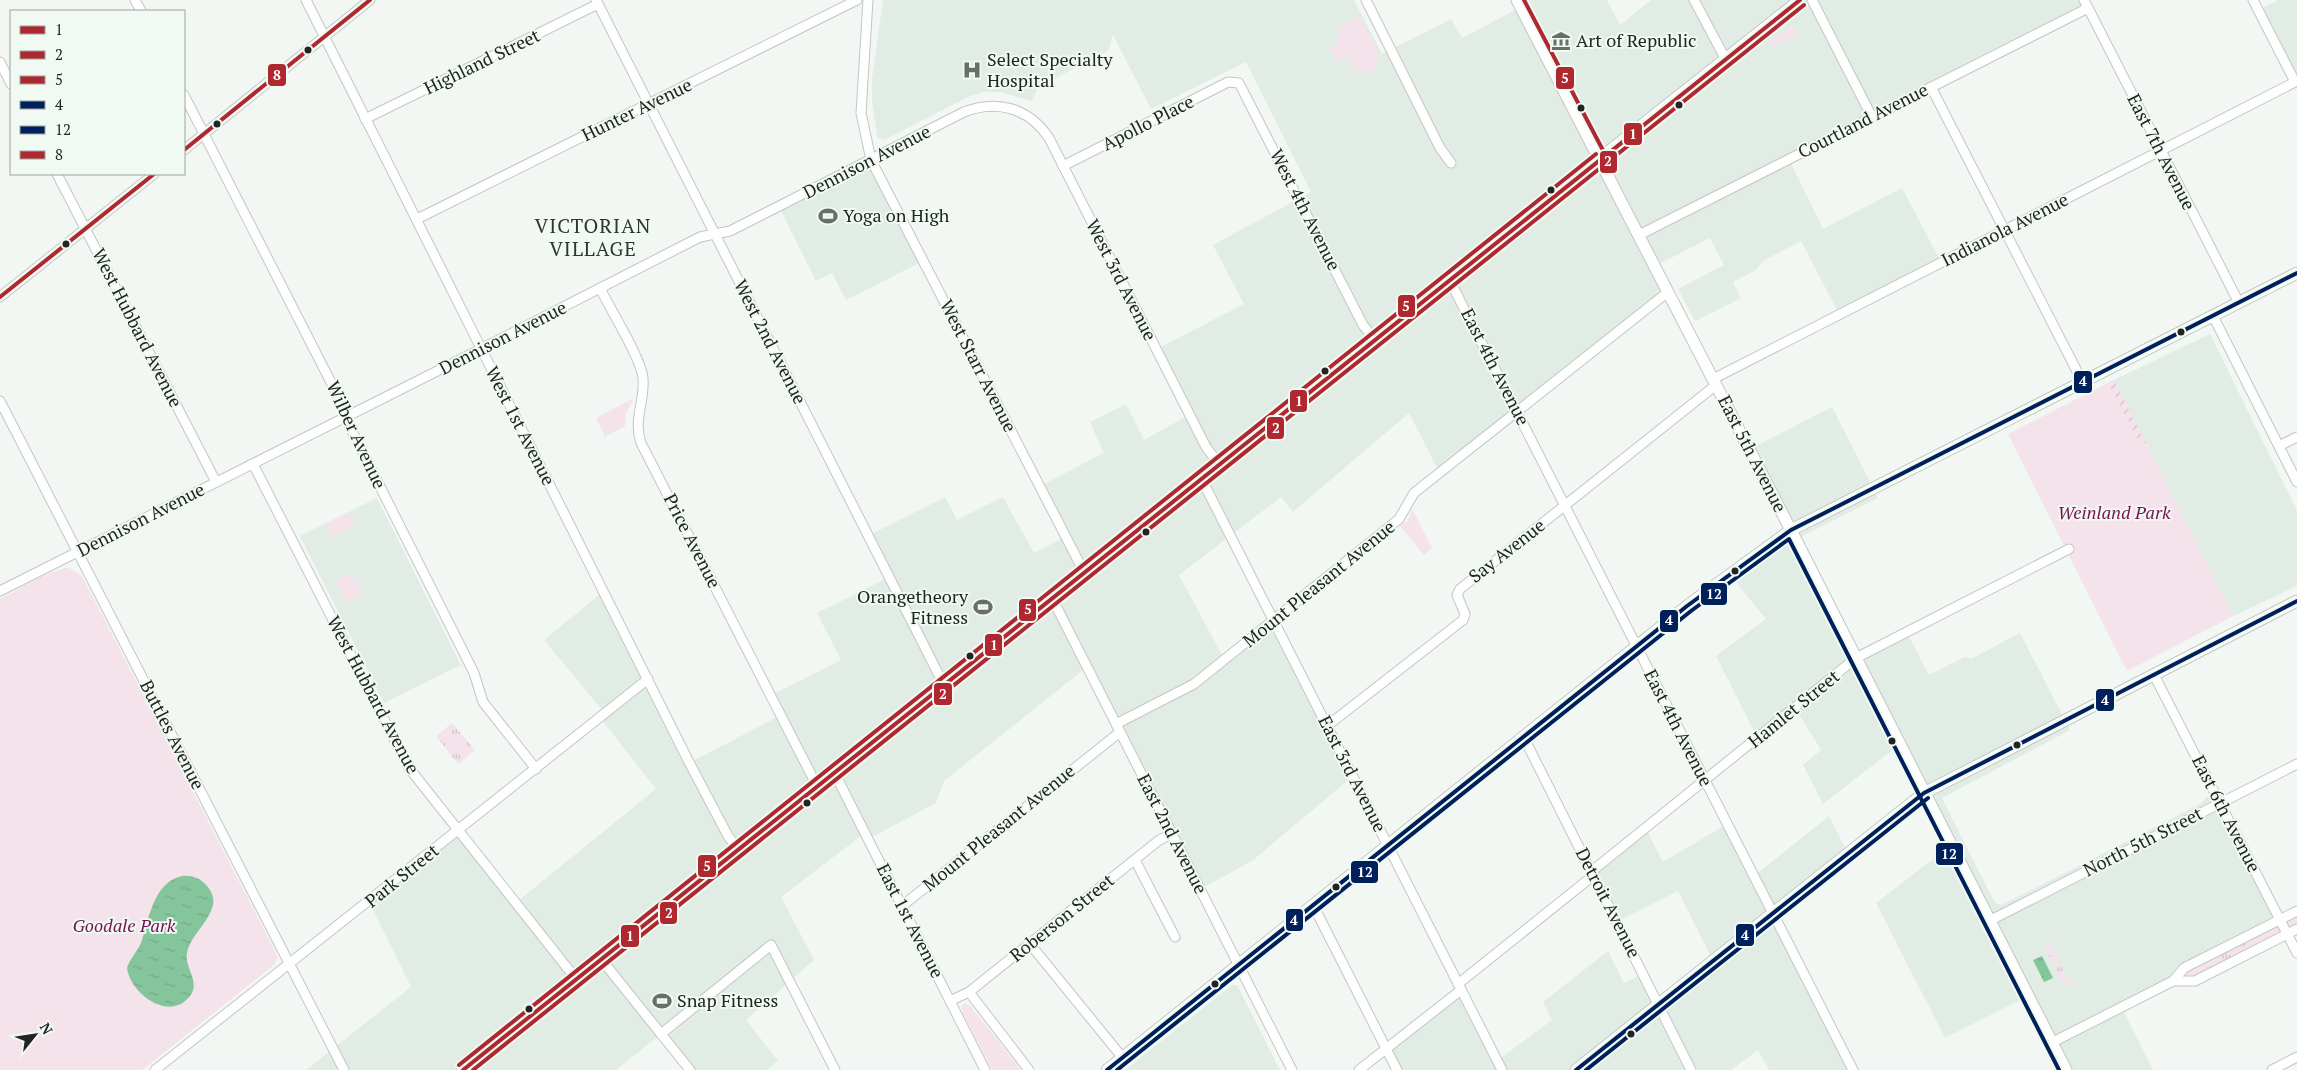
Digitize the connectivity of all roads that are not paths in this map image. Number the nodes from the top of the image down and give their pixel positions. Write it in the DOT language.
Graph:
graph roads {
  1 [pos="306,0"];
  2 [pos="370,0"];
  3 [pos="857,0"];
  4 [pos="868,0"];
  5 [pos="1366,0"];
  6 [pos="1517,0"];
  7 [pos="1694,0"];
  8 [pos="1800,0"];
  9 [pos="1812,0"];
  10 [pos="2253,0"];
  11 [pos="597,2"];
  12 [pos="2086,4"];
  13 [pos="325,36"];
  14 [pos="1726,60"];
  15 [pos="0,62"];
  16 [pos="2296,81"];
  17 [pos="10,82"];
  18 [pos="1235,82"];
  19 [pos="1931,87"];
  20 [pos="185,97"];
  21 [pos="648,104"];
  22 [pos="1011,108"];
  23 [pos="1872,117"];
  24 [pos="366,119"];
  25 [pos="204,134"];
  26 [pos="185,149"];
  27 [pos="2160,151"];
  28 [pos="1600,159"];
  29 [pos="871,160"];
  30 [pos="1451,162"];
  31 [pos="1063,166"];
  32 [pos="59,175"];
  33 [pos="153,175"];
  34 [pos="417,219"];
  35 [pos="86,228"];
  36 [pos="2004,230"];
  37 [pos="714,233"];
  38 [pos="1639,235"];
  39 [pos="2297,273"];
  40 [pos="1450,279"];
  41 [pos="600,288"];
  42 [pos="1668,292"];
  43 [pos="0,297"];
  44 [pos="2239,303"];
  45 [pos="2213,316"];
  46 [pos="1374,340"];
  47 [pos="481,349"];
  48 [pos="1714,382"];
  49 [pos="2083,383"];
  50 [pos="0,401"];
  51 [pos="1517,412"];
  52 [pos="346,416"];
  53 [pos="2297,437"];
  54 [pos="2279,446"];
  55 [pos="253,464"];
  56 [pos="1219,464"];
  57 [pos="1201,478"];
  58 [pos="216,482"];
  59 [pos="2297,482"];
  60 [pos="1566,506"];
  61 [pos="1791,530"];
  62 [pos="2069,550"];
  63 [pos="78,552"];
  64 [pos="1084,572"];
  65 [pos="0,591"];
  66 [pos="1052,598"];
  67 [pos="2297,601"];
  68 [pos="1274,621"];
  69 [pos="1637,646"];
  70 [pos="1856,658"];
  71 [pos="2154,675"];
  72 [pos="648,679"];
  73 [pos="944,685"];
  74 [pos="1327,726"];
  75 [pos="1118,728"];
  76 [pos="1523,736"];
  77 [pos="2297,764"];
  78 [pos="536,769"];
  79 [pos="834,772"];
  80 [pos="1705,780"];
  81 [pos="817,786"];
  82 [pos="1924,793"];
  83 [pos="2220,803"];
  84 [pos="459,830"];
  85 [pos="1172,833"];
  86 [pos="1387,845"];
  87 [pos="738,849"];
  88 [pos="1134,860"];
  89 [pos="1593,873"];
  90 [pos="1313,905"];
  91 [pos="902,906"];
  92 [pos="2297,911"];
  93 [pos="1772,914"];
  94 [pos="2280,920"];
  95 [pos="1989,921"];
  96 [pos="2297,929"];
  97 [pos="2287,934"];
  98 [pos="1175,937"];
  99 [pos="1030,944"];
  100 [pos="2297,953"];
  101 [pos="601,959"];
  102 [pos="290,964"];
  103 [pos="1239,964"];
  104 [pos="576,979"];
  105 [pos="2173,981"];
  106 [pos="1460,987"];
  107 [pos="969,992"];
  108 [pos="950,1000"];
  109 [pos="1659,1004"];
  110 [pos="661,1034"];
  111 [pos="2051,1043"];
  112 [pos="1386,1048"];
  113 [pos="1122,1057"];
  114 [pos="2297,1057"];
  115 [pos="470,1068"];
  116 [pos="155,1070"];
  117 [pos="344,1070"];
  118 [pos="690,1070"];
  119 [pos="835,1070"];
  120 [pos="985,1070"];
  121 [pos="1030,1070"];
  122 [pos="1107,1070"];
  123 [pos="1292,1070"];
  124 [pos="1359,1070"];
  125 [pos="1397,1070"];
  126 [pos="1502,1070"];
  127 [pos="1576,1070"];
  128 [pos="1691,1070"];
  129 [pos="1852,1070"];
  130 [pos="2066,1070"];
  131 [pos="2272,1070"];
  1 -- 13 [label="street, West 1st Avenue"];
  2 -- 13 [label="street"];
  3 -- 21 [label="street, Hunter Avenue"];
  4 -- 29 [label="street"];
  5 -- 30 [label="street"];
  6 -- 28 [label="main road, East 5th Avenue"];
  7 -- 14 [label="street"];
  8 -- 14 [label="main road"];
  9 -- 23 [label="street"];
  10 -- 16 [label="street"];
  11 -- 21 [label="street, West 2nd Avenue"];
  11 -- 24 [label="street, Highland Street"];
  12 -- 19 [label="street, Courtland Avenue"];
  12 -- 27 [label="street, East 7th Avenue"];
  13 -- 24 [label="street, West 1st Avenue"];
  13 -- 25 [label="street"];
  14 -- 28 [label="main road"];
  15 -- 17 [label="street"];
  16 -- 27 [label="street, Indianola Avenue"];
  18 -- 31 [label="street, Apollo Place"];
  18 -- 46 [label="street, West 4th Avenue"];
  19 -- 23 [label="street, Courtland Avenue"];
  19 -- 36 [label="street"];
  20 -- 25 [label="street, Wilber Avenue"];
  21 -- 34 [label="street, Hunter Avenue"];
  21 -- 37 [label="street, West 2nd Avenue"];
  22 -- 29 [label="street, Dennison Avenue"];
  22 -- 31 [label="street, West 3rd Avenue"];
  23 -- 38 [label="street, Courtland Avenue"];
  24 -- 34 [label="street, West 1st Avenue"];
  25 -- 26 [label="street"];
  25 -- 52 [label="street, Wilber Avenue"];
  27 -- 36 [label="street, Indianola Avenue"];
  27 -- 44 [label="street, East 7th Avenue"];
  28 -- 38 [label="main road, East 5th Avenue"];
  28 -- 40 [label="main road"];
  29 -- 37 [label="street, Dennison Avenue"];
  29 -- 64 [label="street, West Starr Avenue"];
  31 -- 56 [label="street, West 3rd Avenue"];
  32 -- 35 [label="street, West Hubbard Avenue"];
  33 -- 35 [label="street"];
  34 -- 47 [label="street, West 1st Avenue"];
  35 -- 43 [label="street"];
  35 -- 58 [label="street, West Hubbard Avenue"];
  36 -- 48 [label="street, Indianola Avenue"];
  36 -- 49 [label="street"];
  37 -- 41 [label="street, Dennison Avenue"];
  37 -- 73 [label="street, West 2nd Avenue"];
  38 -- 42 [label="main road, East 5th Avenue"];
  39 -- 44 [label="main road"];
  40 -- 46 [label="main road"];
  40 -- 51 [label="street, East 4th Avenue"];
  41 -- 47 [label="street, Dennison Avenue"];
  41 -- 81 [label="street, Price Avenue"];
  42 -- 48 [label="main road, East 5th Avenue"];
  42 -- 51 [label="street, Mount Pleasant Avenue"];
  44 -- 45 [label="main road"];
  45 -- 49 [label="main road"];
  45 -- 54 [label="street"];
  46 -- 56 [label="main road"];
  47 -- 52 [label="street, Dennison Avenue"];
  47 -- 72 [label="street, West 1st Avenue"];
  48 -- 60 [label="street, Say Avenue"];
  48 -- 61 [label="main road, East 5th Avenue"];
  49 -- 61 [label="main road"];
  50 -- 63 [label="street, Buttles Avenue"];
  51 -- 60 [label="street, East 4th Avenue"];
  51 -- 68 [label="street, Mount Pleasant Avenue"];
  52 -- 55 [label="street, Dennison Avenue"];
  52 -- 78 [label="street, Wilber Avenue"];
  53 -- 54 [label="street"];
  54 -- 59 [label="street"];
  55 -- 58 [label="street, Dennison Avenue"];
  55 -- 84 [label="street, West Hubbard Avenue"];
  56 -- 57 [label="main road"];
  57 -- 64 [label="main road"];
  57 -- 68 [label="street, East 3rd Avenue"];
  58 -- 63 [label="street, Dennison Avenue"];
  60 -- 69 [label="street, East 4th Avenue"];
  60 -- 74 [label="street, Say Avenue"];
  61 -- 69 [label="main road"];
  61 -- 70 [label="main road, East 5th Avenue"];
  62 -- 70 [label="street, Hamlet Street"];
  63 -- 65 [label="street, Dennison Avenue"];
  63 -- 102 [label="street, Buttles Avenue"];
  64 -- 66 [label="main road"];
  66 -- 73 [label="main road"];
  66 -- 75 [label="street, East 2nd Avenue"];
  67 -- 71 [label="main road"];
  68 -- 74 [label="street, East 3rd Avenue"];
  68 -- 75 [label="street, Mount Pleasant Avenue"];
  69 -- 76 [label="main road"];
  69 -- 80 [label="street, East 4th Avenue"];
  70 -- 80 [label="street, Hamlet Street"];
  70 -- 82 [label="main road, East 5th Avenue"];
  71 -- 82 [label="main road"];
  71 -- 83 [label="street, East 6th Avenue"];
  72 -- 78 [label="street, Park Street"];
  72 -- 87 [label="street, West 1st Avenue"];
  73 -- 79 [label="main road"];
  74 -- 86 [label="street, East 3rd Avenue"];
  75 -- 85 [label="street, East 2nd Avenue"];
  75 -- 91 [label="street, Mount Pleasant Avenue"];
  76 -- 86 [label="main road"];
  76 -- 89 [label="street, Detroit Avenue"];
  77 -- 83 [label="street, North 5th Street"];
  78 -- 84 [label="street, Park Street"];
  79 -- 81 [label="main road"];
  79 -- 91 [label="street, East 1st Avenue"];
  80 -- 89 [label="street, Hamlet Street"];
  80 -- 93 [label="street, East 4th Avenue"];
  81 -- 87 [label="main road"];
  82 -- 93 [label="main road"];
  82 -- 95 [label="main road, East 5th Avenue"];
  83 -- 94 [label="street, East 6th Avenue"];
  83 -- 95 [label="street, North 5th Street"];
  84 -- 102 [label="street, Park Street"];
  84 -- 104 [label="street, West Hubbard Avenue"];
  85 -- 88 [label="street, Roberson Street"];
  85 -- 103 [label="street, East 2nd Avenue"];
  86 -- 90 [label="main road"];
  86 -- 106 [label="street, East 3rd Avenue"];
  87 -- 101 [label="main road"];
  88 -- 98 [label="street"];
  88 -- 99 [label="street, Roberson Street"];
  89 -- 106 [label="street, Hamlet Street"];
  89 -- 109 [label="street, Detroit Avenue"];
  90 -- 103 [label="main road"];
  90 -- 112 [label="street"];
  91 -- 108 [label="street, East 1st Avenue"];
  92 -- 94 [label="street"];
  93 -- 109 [label="main road"];
  93 -- 129 [label="street, East 4th Avenue"];
  94 -- 97 [label="street, East 6th Avenue"];
  94 -- 105 [label="street"];
  95 -- 111 [label="main road, East 5th Avenue"];
  96 -- 97 [label="street"];
  97 -- 100 [label="street, East 6th Avenue"];
  97 -- 105 [label="street"];
  99 -- 107 [label="street, Roberson Street"];
  99 -- 113 [label="street"];
  101 -- 104 [label="main road"];
  101 -- 110 [label="street"];
  102 -- 116 [label="street, Park Street"];
  102 -- 117 [label="street, Buttles Avenue"];
  103 -- 113 [label="main road"];
  103 -- 123 [label="street, East 2nd Avenue"];
  104 -- 115 [label="main road"];
  105 -- 111 [label="street"];
  106 -- 112 [label="street, Hamlet Street"];
  106 -- 126 [label="street, East 3rd Avenue"];
  107 -- 108 [label="street, Roberson Street"];
  107 -- 121 [label="street"];
  108 -- 120 [label="street, East 1st Avenue"];
  109 -- 127 [label="main road"];
  109 -- 128 [label="street, Detroit Avenue"];
  110 -- 118 [label="street"];
  110 -- 119 [label="street"];
  111 -- 130 [label="main road, East 5th Avenue"];
  112 -- 124 [label="street, Hamlet Street"];
  112 -- 125 [label="street"];
  113 -- 122 [label="main road"];
  114 -- 131 [label="street"];
}
